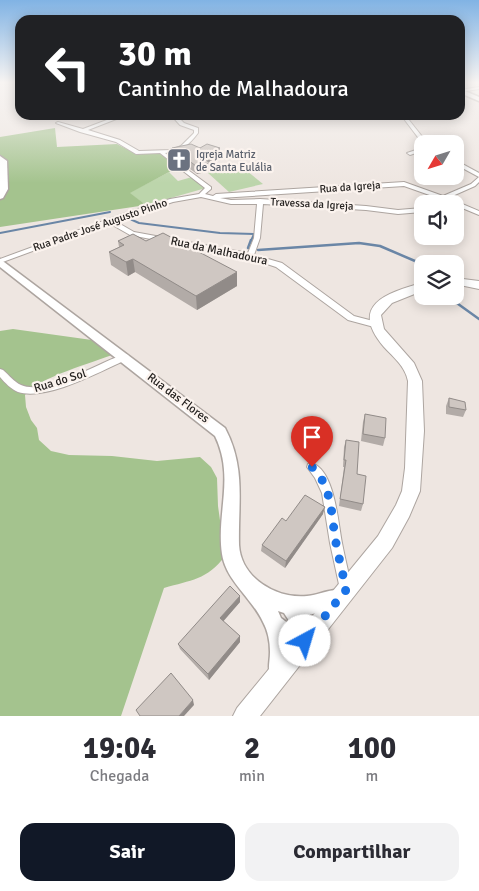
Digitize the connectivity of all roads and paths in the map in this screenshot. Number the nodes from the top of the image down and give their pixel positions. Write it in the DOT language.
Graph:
graph roads {
  1 [pos="111,120"];
  2 [pos="178,120"];
  3 [pos="407,120"];
  4 [pos="58,123"];
  5 [pos="82,131"];
  6 [pos="419,135"];
  7 [pos="414,152"];
  8 [pos="162,153"];
  9 [pos="410,153"];
  10 [pos="0,158"];
  11 [pos="464,167"];
  12 [pos="479,175"];
  13 [pos="479,179"];
  14 [pos="201,195"];
  15 [pos="434,195"];
  16 [pos="449,195"];
  17 [pos="0,196"];
  18 [pos="216,196"];
  19 [pos="260,202"];
  20 [pos="464,207"];
  21 [pos="414,211"];
  22 [pos="479,213"];
  23 [pos="109,220"];
  24 [pos="250,256"];
  25 [pos="0,261"];
  26 [pos="464,282"];
  27 [pos="479,285"];
  28 [pos="414,290"];
  29 [pos="374,324"];
  30 [pos="125,358"];
  31 [pos="0,372"];
  32 [pos="312,467"];
  33 [pos="256,592"];
  34 [pos="343,594"];
  35 [pos="291,608"];
  36 [pos="275,625"];
  37 [pos="305,641"];
  38 [pos="276,678"];
  39 [pos="245,716"];
  1 -- 5 [label="street"];
  2 -- 8 [label="street"];
  3 -- 6 [label="street"];
  4 -- 5 [label="street"];
  5 -- 8 [label="street"];
  7 -- 9 [label="street"];
  8 -- 14 [label="street"];
  10 -- 17 [label="street"];
  11 -- 12 [label="street"];
  13 -- 16 [label="street"];
  14 -- 19 [label="street, Travessa da Igreja"];
  14 -- 23 [label="street, Rua Padre José Augusto Pinho"];
  15 -- 18 [label="street, Rua da Igreja"];
  19 -- 21 [label="street, Travessa da Igreja"];
  19 -- 24 [label="street"];
  20 -- 22 [label="street, Rua da Igreja"];
  23 -- 24 [label="street, Rua da Malhadoura"];
  23 -- 25 [label="street, Rua Padre José Augusto Pinho"];
  24 -- 29 [label="street, Rua da Malhadoura"];
  25 -- 30 [label="street, Rua das Flores"];
  26 -- 27 [label="main road"];
  28 -- 29 [label="main road"];
  29 -- 34 [label="main road"];
  30 -- 31 [label="street, Rua do Sol"];
  30 -- 33 [label="street, Rua das Flores"];
  32 -- 34 [label="street"];
  33 -- 35 [label="street"];
  33 -- 36 [label="street"];
  34 -- 35 [label="street"];
  34 -- 37 [label="main road"];
  35 -- 37 [label="street"];
  36 -- 37 [label="street"];
  36 -- 38 [label="street"];
  37 -- 38 [label="main road"];
  38 -- 39 [label="main road"];
}
